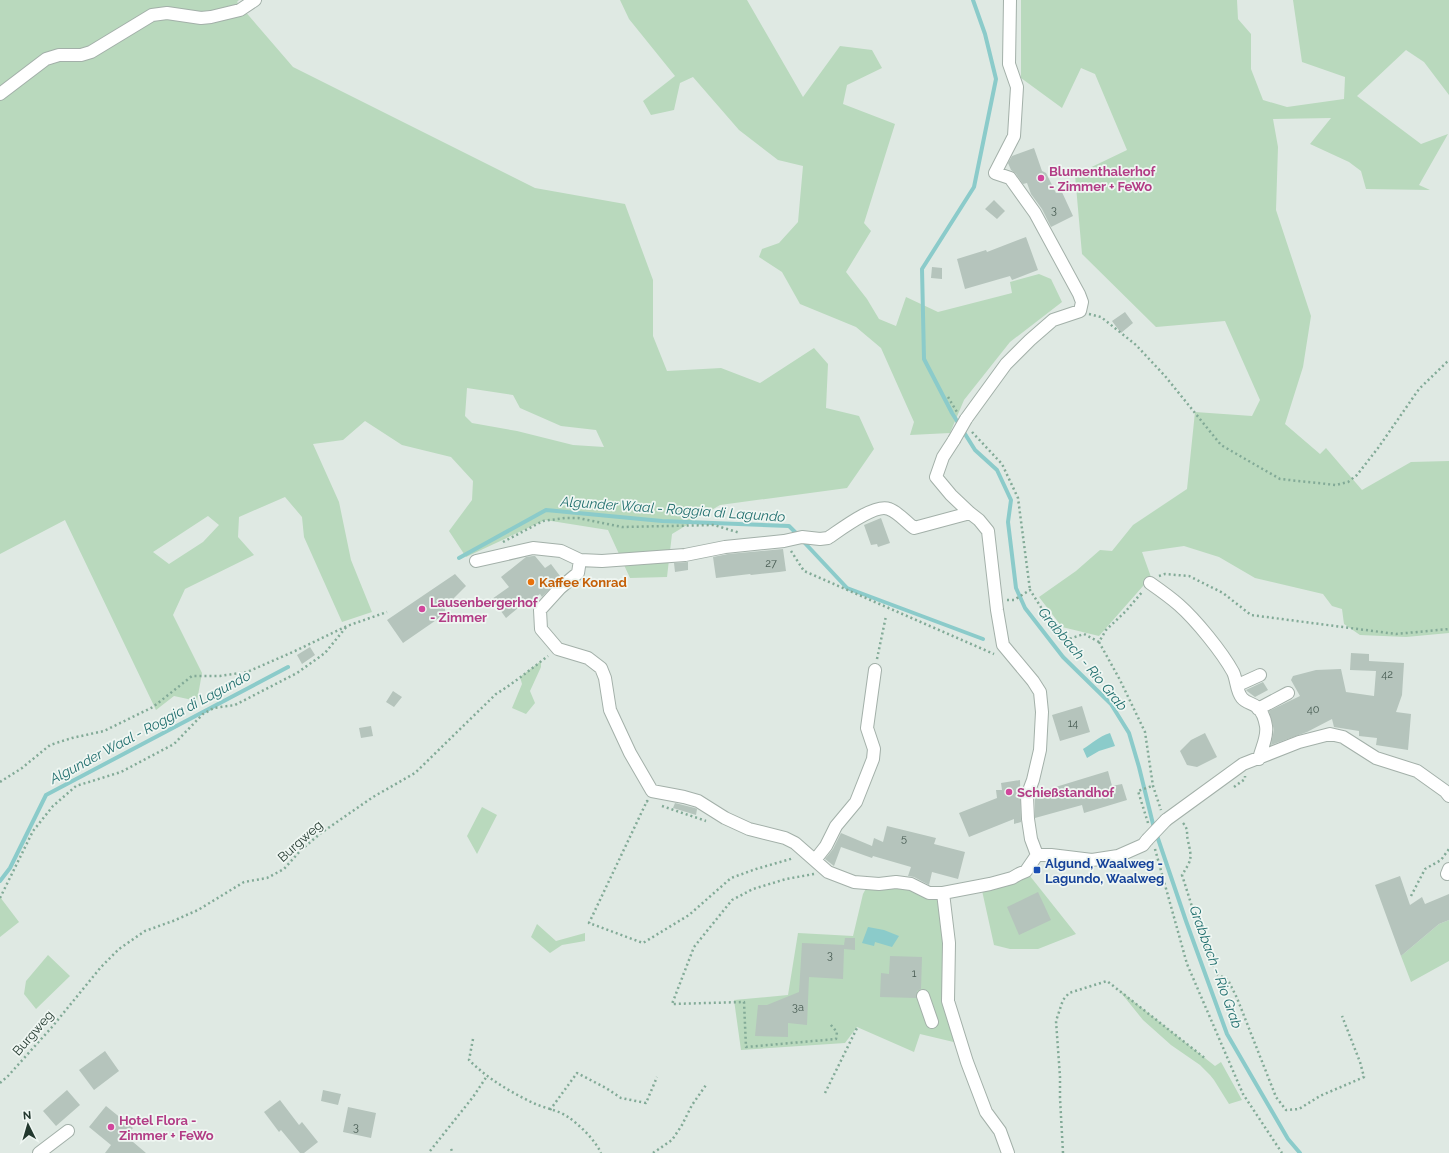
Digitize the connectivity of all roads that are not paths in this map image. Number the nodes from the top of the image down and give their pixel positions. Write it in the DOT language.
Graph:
graph roads {
  1 [pos="255,0"];
  2 [pos="1010,0"];
  3 [pos="0,94"];
  4 [pos="970,513"];
  5 [pos="580,560"];
  6 [pos="476,561"];
  7 [pos="1150,583"];
  8 [pos="875,670"];
  9 [pos="1260,675"];
  10 [pos="1238,685"];
  11 [pos="1288,693"];
  12 [pos="1258,709"];
  13 [pos="1259,759"];
  14 [pos="1449,796"];
  15 [pos="1037,855"];
  16 [pos="812,858"];
  17 [pos="943,893"];
  18 [pos="923,996"];
  19 [pos="932,1022"];
  20 [pos="68,1131"];
  21 [pos="39,1153"];
  22 [pos="1008,1153"];
  1 -- 3 [label="lane"];
  2 -- 4 [label="lane, bridge"];
  4 -- 5 [label="lane"];
  4 -- 15 [label="lane"];
  5 -- 6 [label="lane"];
  5 -- 16 [label="lane"];
  7 -- 10 [label="lane"];
  8 -- 16 [label="lane"];
  9 -- 10 [label="lane"];
  10 -- 12 [label="lane"];
  11 -- 12 [label="lane"];
  12 -- 13 [label="lane"];
  13 -- 14 [label="lane"];
  13 -- 15 [label="lane, bridge"];
  15 -- 17 [label="lane"];
  16 -- 17 [label="lane"];
  17 -- 22 [label="lane"];
  18 -- 19 [label="lane"];
  20 -- 21 [label="lane"];
}
